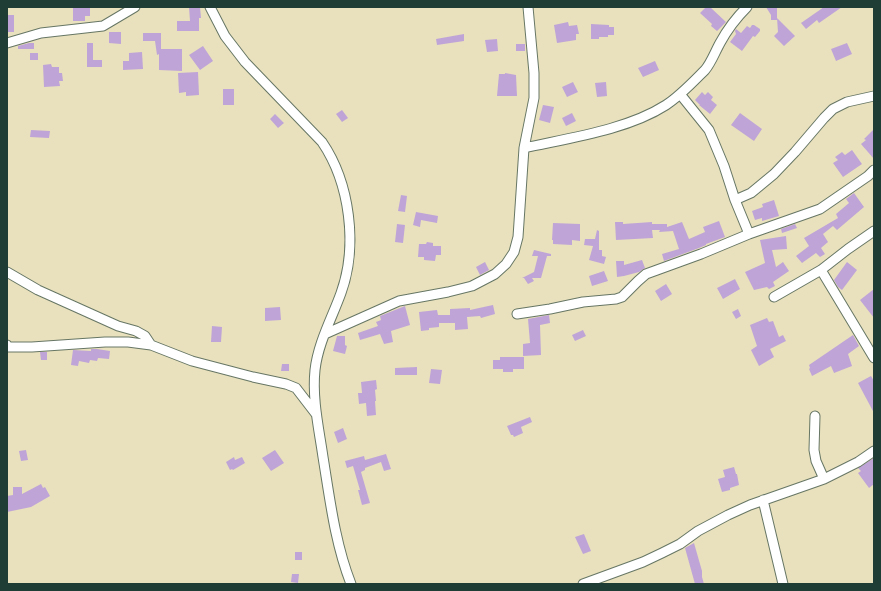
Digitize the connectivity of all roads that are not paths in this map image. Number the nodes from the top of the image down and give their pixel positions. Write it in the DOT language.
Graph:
graph roads {
  1 [pos="135,7"];
  2 [pos="210,7"];
  3 [pos="528,7"];
  4 [pos="747,7"];
  5 [pos="7,43"];
  6 [pos="680,94"];
  7 [pos="874,96"];
  8 [pos="524,148"];
  9 [pos="872,176"];
  10 [pos="735,200"];
  11 [pos="874,231"];
  12 [pos="750,234"];
  13 [pos="821,270"];
  14 [pos="7,272"];
  15 [pos="774,297"];
  16 [pos="517,314"];
  17 [pos="325,334"];
  18 [pos="151,345"];
  19 [pos="8,346"];
  20 [pos="874,358"];
  21 [pos="316,414"];
  22 [pos="815,416"];
  23 [pos="874,451"];
  24 [pos="824,479"];
  25 [pos="763,500"];
  26 [pos="351,584"];
  27 [pos="583,584"];
  28 [pos="783,584"];
  1 -- 5 [label="street"];
  2 -- 17 [label="street"];
  3 -- 8 [label="street"];
  4 -- 6 [label="street"];
  6 -- 8 [label="street"];
  6 -- 10 [label="street"];
  7 -- 10 [label="street"];
  8 -- 17 [label="street"];
  9 -- 12 [label="street"];
  10 -- 12 [label="street"];
  11 -- 13 [label="street"];
  12 -- 16 [label="street"];
  13 -- 15 [label="street"];
  13 -- 20 [label="street"];
  14 -- 18 [label="street"];
  17 -- 21 [label="street"];
  18 -- 19 [label="street"];
  18 -- 21 [label="street"];
  21 -- 26 [label="street"];
  22 -- 24 [label="street"];
  23 -- 24 [label="street"];
  24 -- 25 [label="street"];
  25 -- 27 [label="street"];
  25 -- 28 [label="street"];
}
